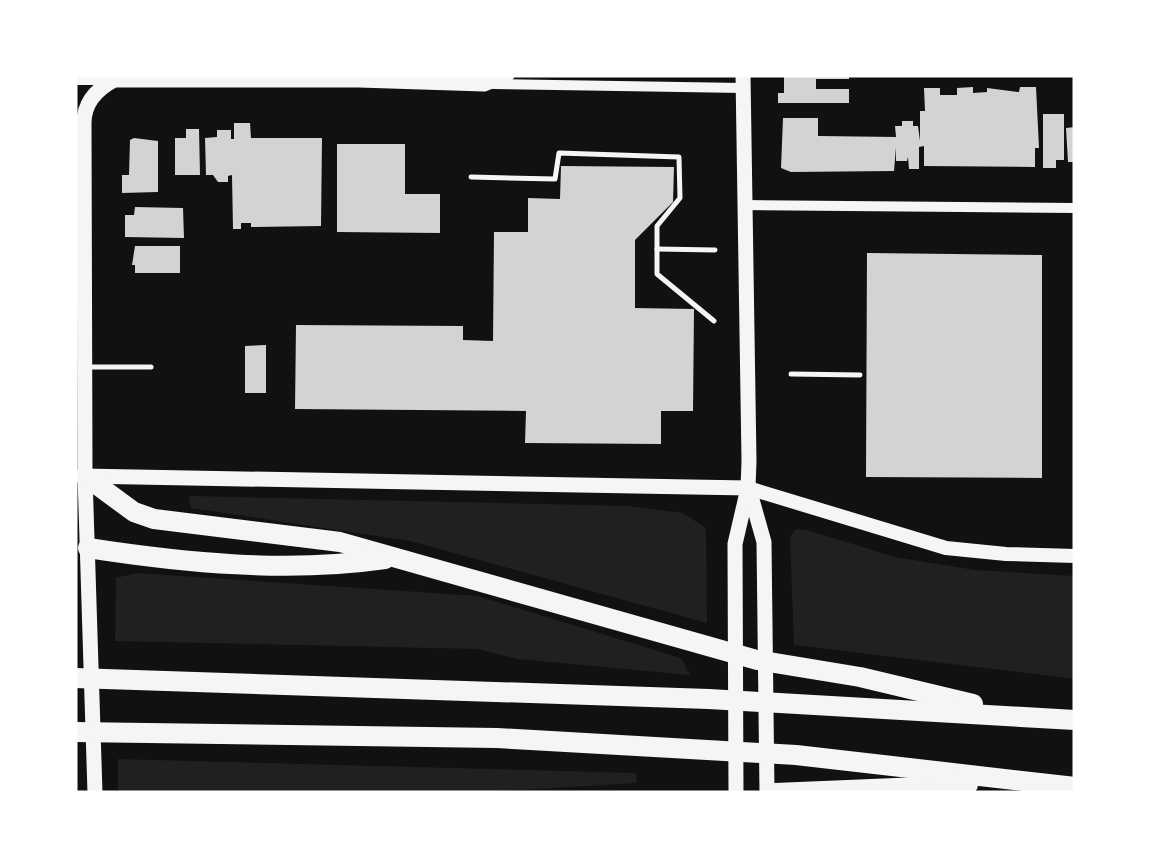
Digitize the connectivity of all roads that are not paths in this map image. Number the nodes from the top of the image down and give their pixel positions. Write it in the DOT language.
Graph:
graph roads {
  1 [pos="507,75"];
  2 [pos="359,77"];
  3 [pos="75,80"];
  4 [pos="114,80"];
  5 [pos="743,82"];
  6 [pos="484,84"];
  7 [pos="745,205"];
  8 [pos="1075,208"];
  9 [pos="80,306"];
  10 [pos="85,367"];
  11 [pos="152,367"];
  12 [pos="80,476"];
  13 [pos="748,488"];
  14 [pos="81,546"];
  15 [pos="1075,556"];
  16 [pos="392,558"];
  17 [pos="75,678"];
  18 [pos="90,700"];
  19 [pos="1014,714"];
  20 [pos="1068,719"];
  21 [pos="75,732"];
  22 [pos="75,747"];
  23 [pos="1029,783"];
  24 [pos="1075,787"];
  25 [pos="799,792"];
  26 [pos="96,793"];
  27 [pos="736,793"];
  28 [pos="767,793"];
  29 [pos="775,793"];
  1 -- 6 [label="main road"];
  2 -- 4 [label="main road"];
  2 -- 6 [label="main road"];
  3 -- 4 [label="street"];
  4 -- 9 [label="main road"];
  5 -- 6 [label="street"];
  5 -- 7 [label="main road"];
  7 -- 8 [label="street"];
  7 -- 13 [label="main road"];
  9 -- 10 [label="main road"];
  10 -- 11 [label="lane"];
  10 -- 12 [label="main road"];
  12 -- 13 [label="main road"];
  12 -- 14 [label="main road"];
  12 -- 16 [label="highway"];
  13 -- 15 [label="street"];
  13 -- 27 [label="main road"];
  13 -- 28 [label="main road"];
  14 -- 16 [label="highway"];
  14 -- 18 [label="main road"];
  16 -- 19 [label="highway"];
  17 -- 19 [label="highway"];
  18 -- 22 [label="main road"];
  18 -- 26 [label="main road"];
  19 -- 20 [label="highway"];
  21 -- 23 [label="highway"];
  23 -- 24 [label="highway"];
  23 -- 25 [label="highway"];
  25 -- 29 [label="highway"];
}
